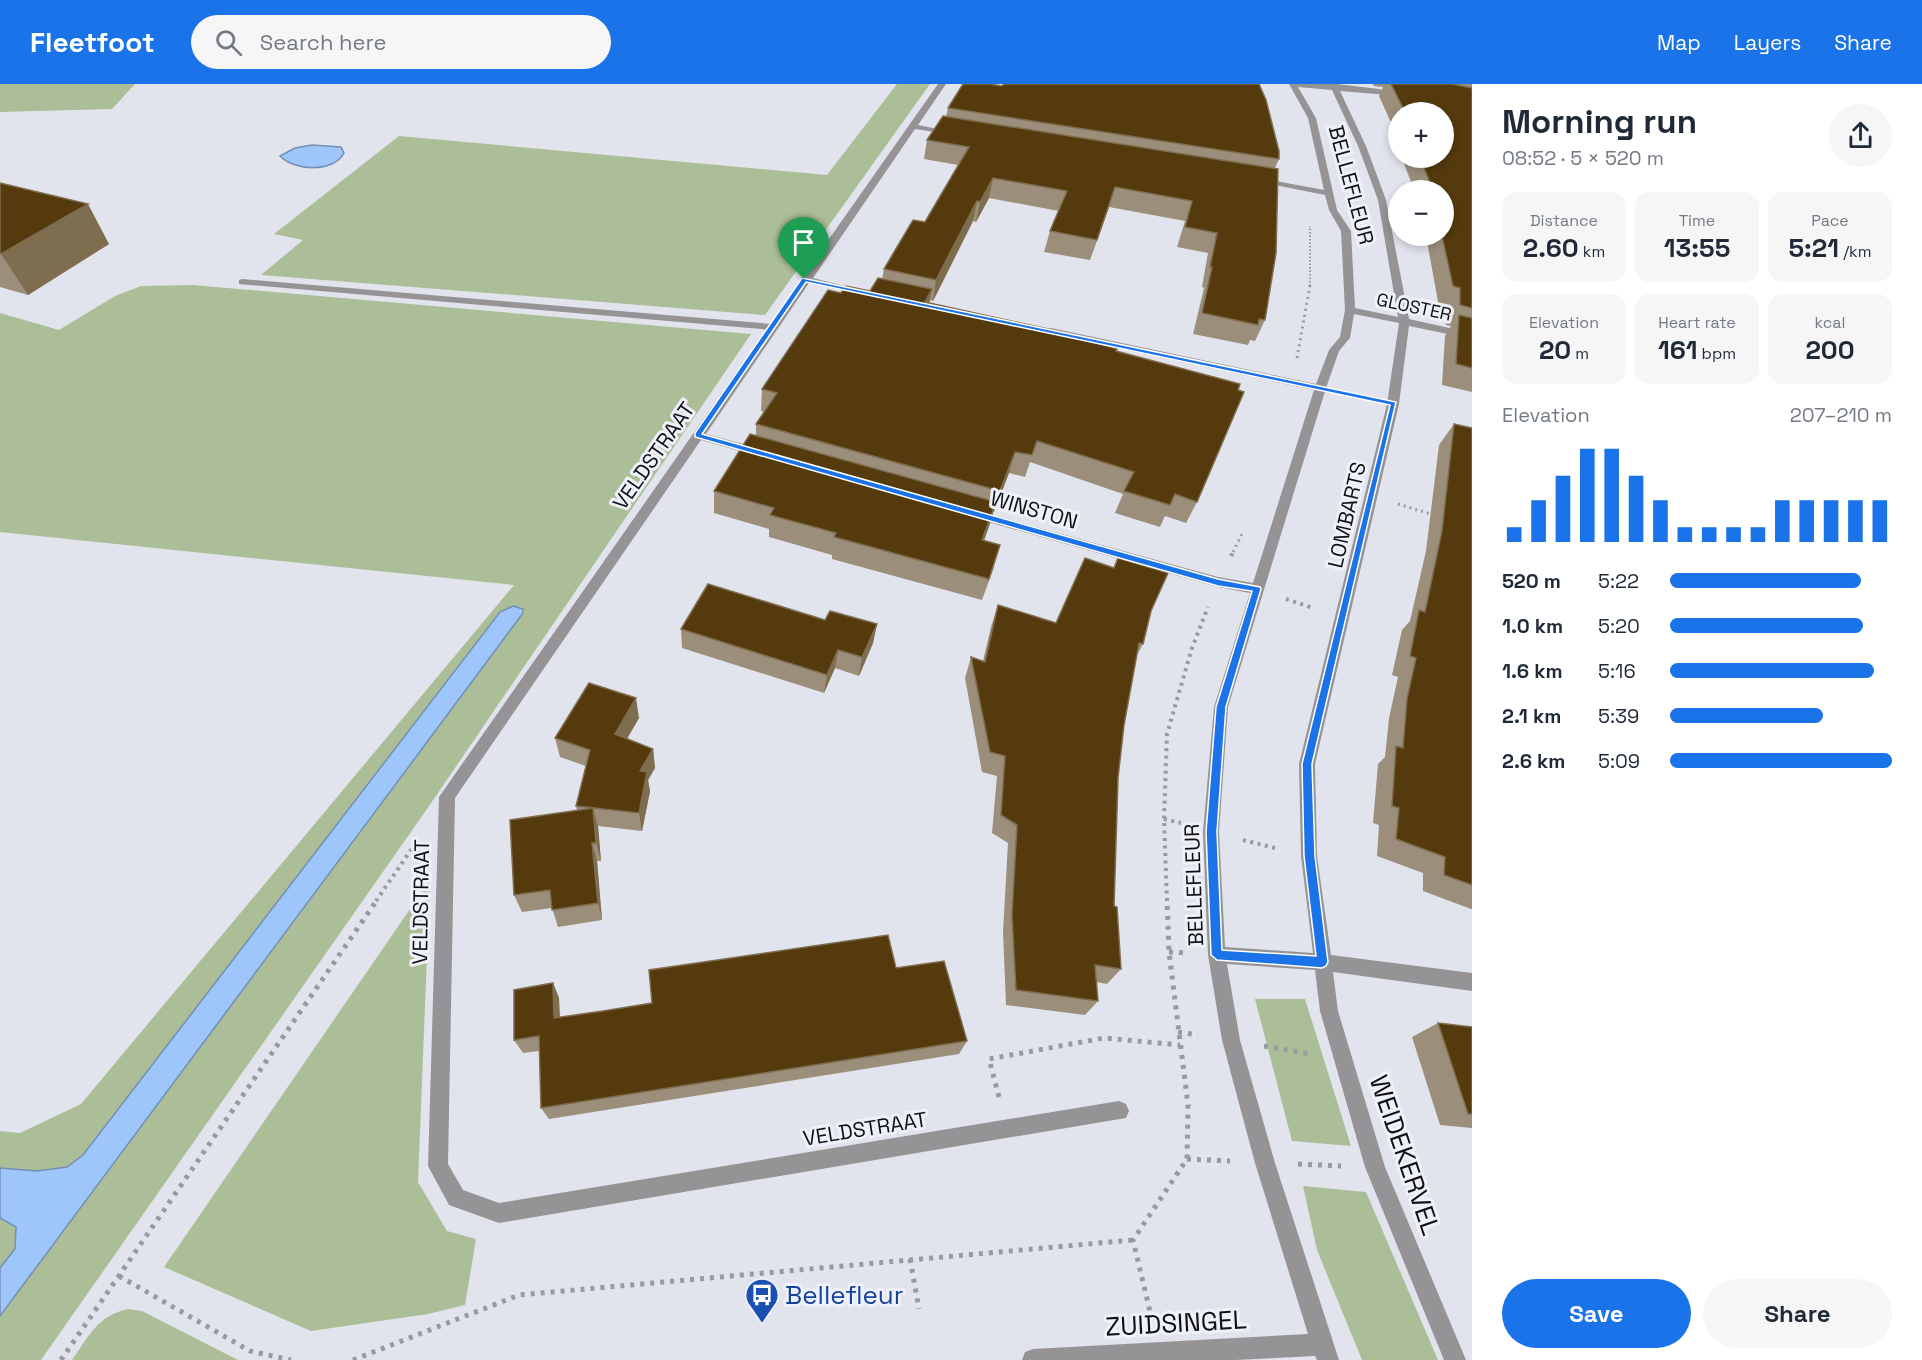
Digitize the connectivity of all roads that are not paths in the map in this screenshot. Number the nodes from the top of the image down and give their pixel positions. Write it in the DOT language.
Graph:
graph roads {
  1 [pos="942,84"];
  2 [pos="1293,84"];
  3 [pos="1334,85"];
  4 [pos="1414,95"];
  5 [pos="912,126"];
  6 [pos="958,134"];
  7 [pos="1246,179"];
  8 [pos="1328,193"];
  9 [pos="804,279"];
  10 [pos="242,282"];
  11 [pos="874,294"];
  12 [pos="1350,310"];
  13 [pos="1404,321"];
  14 [pos="772,327"];
  15 [pos="1036,328"];
  16 [pos="1472,336"];
  17 [pos="1320,388"];
  18 [pos="697,435"];
  19 [pos="776,458"];
  20 [pos="957,509"];
  21 [pos="1257,589"];
  22 [pos="1217,955"];
  23 [pos="1322,962"];
  24 [pos="1472,982"];
  25 [pos="1119,1111"];
  26 [pos="1325,1352"];
  27 [pos="1033,1360"];
  28 [pos="1455,1360"];
  1 -- 5 [label="street, VELDSTRAAT"];
  2 -- 3 [label="street"];
  2 -- 8 [label="street, BELLEFLEUR"];
  3 -- 4 [label="street"];
  3 -- 13 [label="street, LOMBARTS"];
  5 -- 6 [label="street"];
  5 -- 9 [label="street, VELDSTRAAT"];
  7 -- 8 [label="street"];
  8 -- 12 [label="street, BELLEFLEUR"];
  9 -- 11 [label="street"];
  9 -- 14 [label="street, VELDSTRAAT"];
  10 -- 14 [label="street"];
  12 -- 13 [label="street, GLOSTER"];
  12 -- 17 [label="street, BELLEFLEUR"];
  13 -- 16 [label="street, GLOSTER"];
  13 -- 23 [label="street, LOMBARTS"];
  14 -- 18 [label="street, VELDSTRAAT"];
  15 -- 17 [label="street"];
  17 -- 21 [label="street, BELLEFLEUR"];
  18 -- 19 [label="street"];
  18 -- 25 [label="street, VELDSTRAAT"];
  20 -- 21 [label="street, WINSTON"];
  21 -- 22 [label="street, BELLEFLEUR"];
  22 -- 23 [label="street"];
  22 -- 26 [label="street, BELLEFLEUR"];
  23 -- 24 [label="street"];
  23 -- 28 [label="street, WEIDEKERVEL"];
  26 -- 27 [label="street, ZUIDSINGEL"];
}
